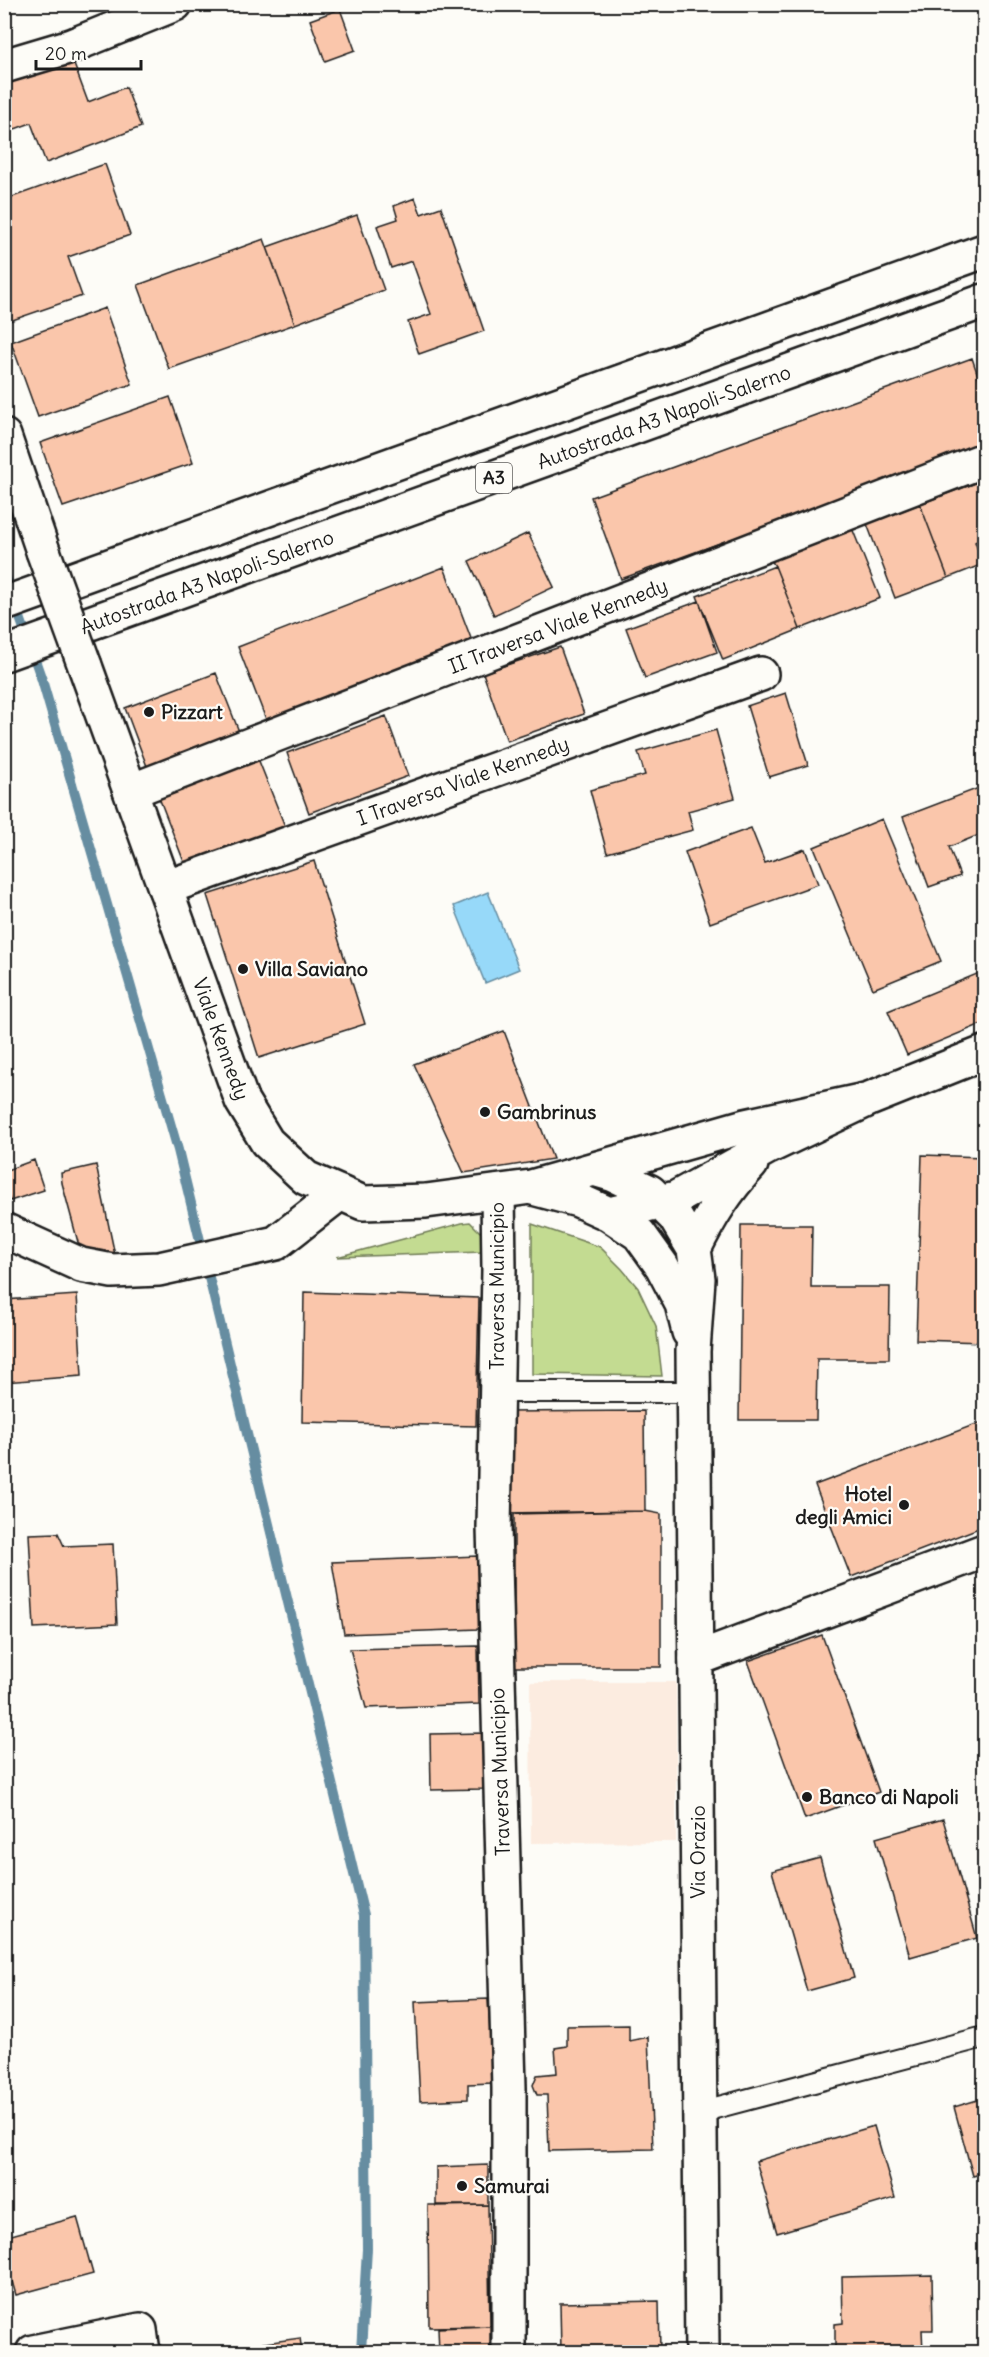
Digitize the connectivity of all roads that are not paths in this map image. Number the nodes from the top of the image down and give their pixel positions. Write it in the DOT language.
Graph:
graph roads {
  1 [pos="175,4"];
  2 [pos="4,66"];
  3 [pos="984,251"];
  4 [pos="984,302"];
  5 [pos="4,436"];
  6 [pos="984,460"];
  7 [pos="4,604"];
  8 [pos="4,654"];
  9 [pos="761,674"];
  10 [pos="131,791"];
  11 [pos="165,888"];
  12 [pos="984,1053"];
  13 [pos="756,1136"];
  14 [pos="597,1170"];
  15 [pos="531,1187"];
  16 [pos="498,1192"];
  17 [pos="340,1193"];
  18 [pos="658,1203"];
  19 [pos="609,1214"];
  20 [pos="4,1230"];
  21 [pos="639,1234"];
  22 [pos="694,1249"];
  23 [pos="693,1351"];
  24 [pos="496,1392"];
  25 [pos="693,1392"];
  26 [pos="984,1551"];
  27 [pos="696,1659"];
  28 [pos="984,2037"];
  29 [pos="700,2112"];
  30 [pos="33,2352"];
  31 [pos="144,2352"];
  32 [pos="509,2352"];
  33 [pos="702,2352"];
  1 -- 2 [label="main road"];
  3 -- 7 [label="main road, A3"];
  4 -- 8 [label="main road, Autostrada A3 Napoli-Salerno / A3"];
  5 -- 10 [label="main road, Viale Kennedy, bridge"];
  6 -- 10 [label="main road, II Traversa Viale Kennedy"];
  9 -- 11 [label="main road, I Traversa Viale Kennedy"];
  10 -- 11 [label="main road, Viale Kennedy"];
  11 -- 17 [label="main road, Viale Kennedy"];
  12 -- 13 [label="main road"];
  13 -- 14 [label="main road, Viale Kennedy"];
  13 -- 18 [label="main road"];
  13 -- 22 [label="main road"];
  14 -- 15 [label="main road, Viale Kennedy"];
  14 -- 18 [label="main road"];
  15 -- 16 [label="main road, Viale Kennedy"];
  15 -- 19 [label="main road"];
  16 -- 17 [label="main road, Viale Kennedy"];
  16 -- 24 [label="main road, Traversa Municipio"];
  17 -- 20 [label="main road"];
  18 -- 19 [label="main road"];
  18 -- 21 [label="main road"];
  18 -- 22 [label="main road"];
  19 -- 21 [label="main road"];
  21 -- 23 [label="main road"];
  22 -- 23 [label="main road"];
  23 -- 25 [label="main road, Via Orazio"];
  24 -- 25 [label="lane"];
  24 -- 32 [label="main road, Traversa Municipio"];
  25 -- 27 [label="main road, Via Orazio"];
  26 -- 27 [label="main road"];
  27 -- 29 [label="main road, Via Orazio"];
  28 -- 29 [label="lane"];
  29 -- 33 [label="main road, Via Orazio"];
  30 -- 31 [label="main road"];
}
